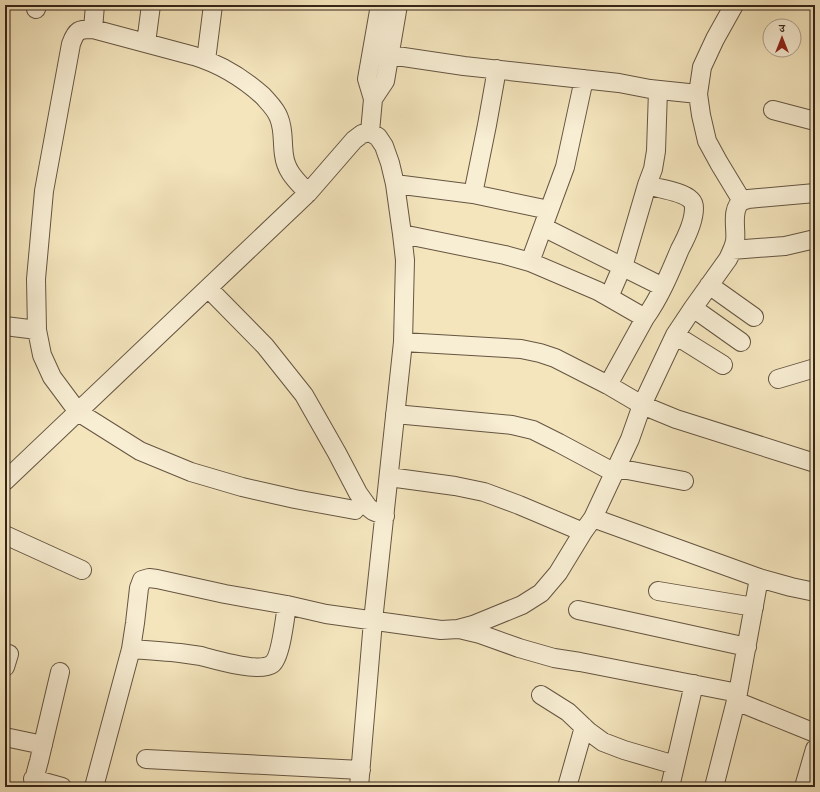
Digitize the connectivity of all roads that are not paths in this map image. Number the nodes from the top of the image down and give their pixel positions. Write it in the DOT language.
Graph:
graph roads {
  1 [pos="95,5"];
  2 [pos="151,5"];
  3 [pos="213,5"];
  4 [pos="380,5"];
  5 [pos="398,5"];
  6 [pos="734,5"];
  7 [pos="93,29"];
  8 [pos="146,43"];
  9 [pos="390,54"];
  10 [pos="206,60"];
  11 [pos="497,69"];
  12 [pos="584,79"];
  13 [pos="658,90"];
  14 [pos="698,94"];
  15 [pos="374,100"];
  16 [pos="773,110"];
  17 [pos="815,116"];
  18 [pos="815,121"];
  19 [pos="370,132"];
  20 [pos="395,184"];
  21 [pos="647,185"];
  22 [pos="308,193"];
  23 [pos="815,193"];
  24 [pos="473,194"];
  25 [pos="742,201"];
  26 [pos="549,210"];
  27 [pos="543,227"];
  28 [pos="402,234"];
  29 [pos="815,239"];
  30 [pos="732,250"];
  31 [pos="530,262"];
  32 [pos="622,267"];
  33 [pos="709,285"];
  34 [pos="663,287"];
  35 [pos="208,288"];
  36 [pos="609,297"];
  37 [pos="693,308"];
  38 [pos="754,317"];
  39 [pos="645,318"];
  40 [pos="5,326"];
  41 [pos="37,330"];
  42 [pos="675,335"];
  43 [pos="403,342"];
  44 [pos="741,342"];
  45 [pos="723,365"];
  46 [pos="815,368"];
  47 [pos="778,379"];
  48 [pos="608,386"];
  49 [pos="642,405"];
  50 [pos="78,412"];
  51 [pos="395,414"];
  52 [pos="815,463"];
  53 [pos="616,470"];
  54 [pos="389,477"];
  55 [pos="5,481"];
  56 [pos="684,481"];
  57 [pos="355,510"];
  58 [pos="384,516"];
  59 [pos="588,525"];
  60 [pos="5,535"];
  61 [pos="82,570"];
  62 [pos="759,578"];
  63 [pos="658,591"];
  64 [pos="815,592"];
  65 [pos="287,605"];
  66 [pos="754,607"];
  67 [pos="578,610"];
  68 [pos="373,621"];
  69 [pos="458,629"];
  70 [pos="747,647"];
  71 [pos="131,649"];
  72 [pos="60,672"];
  73 [pos="694,684"];
  74 [pos="541,695"];
  75 [pos="737,697"];
  76 [pos="584,727"];
  77 [pos="815,734"];
  78 [pos="5,737"];
  79 [pos="43,745"];
  80 [pos="815,748"];
  81 [pos="146,759"];
  82 [pos="675,765"];
  83 [pos="360,779"];
  84 [pos="33,783"];
  85 [pos="62,787"];
  86 [pos="94,787"];
  87 [pos="567,787"];
  88 [pos="670,787"];
  89 [pos="714,787"];
  90 [pos="804,787"];
  1 -- 7 [label="street"];
  2 -- 8 [label="street"];
  3 -- 10 [label="street"];
  4 -- 15 [label="street"];
  5 -- 9 [label="street"];
  6 -- 14 [label="street"];
  7 -- 8 [label="street"];
  7 -- 41 [label="street"];
  8 -- 10 [label="street"];
  9 -- 11 [label="street"];
  9 -- 15 [label="street"];
  10 -- 22 [label="street"];
  11 -- 12 [label="street"];
  11 -- 24 [label="street"];
  12 -- 13 [label="street"];
  12 -- 26 [label="street"];
  13 -- 14 [label="street"];
  13 -- 21 [label="street"];
  14 -- 25 [label="street"];
  15 -- 19 [label="street"];
  16 -- 18 [label="street"];
  17 -- 18 [label="street"];
  19 -- 20 [label="street"];
  19 -- 22 [label="street"];
  20 -- 24 [label="street"];
  20 -- 28 [label="street"];
  21 -- 32 [label="street"];
  21 -- 34 [label="street"];
  22 -- 35 [label="street"];
  23 -- 25 [label="street"];
  24 -- 26 [label="street"];
  25 -- 30 [label="street"];
  26 -- 27 [label="street"];
  27 -- 31 [label="street"];
  27 -- 32 [label="street"];
  28 -- 31 [label="street"];
  28 -- 43 [label="street"];
  29 -- 30 [label="street"];
  30 -- 33 [label="street"];
  31 -- 36 [label="street"];
  32 -- 34 [label="street"];
  32 -- 36 [label="street"];
  33 -- 37 [label="street"];
  33 -- 38 [label="street"];
  34 -- 39 [label="street"];
  35 -- 50 [label="street"];
  35 -- 58 [label="street"];
  36 -- 39 [label="street"];
  37 -- 42 [label="street"];
  37 -- 44 [label="street"];
  39 -- 48 [label="street"];
  40 -- 41 [label="street"];
  41 -- 50 [label="street"];
  42 -- 45 [label="street"];
  42 -- 49 [label="street"];
  43 -- 48 [label="street"];
  43 -- 51 [label="street"];
  46 -- 47 [label="street"];
  48 -- 49 [label="street"];
  49 -- 52 [label="street"];
  49 -- 53 [label="street"];
  50 -- 55 [label="street"];
  50 -- 57 [label="street"];
  51 -- 53 [label="street"];
  51 -- 54 [label="street"];
  53 -- 56 [label="street"];
  53 -- 59 [label="street"];
  54 -- 58 [label="street"];
  54 -- 59 [label="street"];
  58 -- 68 [label="street"];
  59 -- 62 [label="street"];
  59 -- 69 [label="street"];
  60 -- 61 [label="street"];
  62 -- 64 [label="street"];
  62 -- 66 [label="street"];
  63 -- 66 [label="street"];
  65 -- 68 [label="street"];
  65 -- 71 [label="street"];
  65 -- 71 [label="street"];
  66 -- 70 [label="street"];
  67 -- 70 [label="street"];
  68 -- 69 [label="street"];
  68 -- 83 [label="street"];
  69 -- 73 [label="street"];
  70 -- 75 [label="street"];
  71 -- 86 [label="street"];
  72 -- 79 [label="street"];
  73 -- 75 [label="street"];
  73 -- 82 [label="street"];
  74 -- 76 [label="street"];
  75 -- 77 [label="street"];
  75 -- 89 [label="street"];
  76 -- 82 [label="street"];
  76 -- 87 [label="street"];
  78 -- 79 [label="street"];
  79 -- 84 [label="street"];
  80 -- 90 [label="street"];
  81 -- 83 [label="street"];
  82 -- 88 [label="street"];
  84 -- 85 [label="street"];
}
